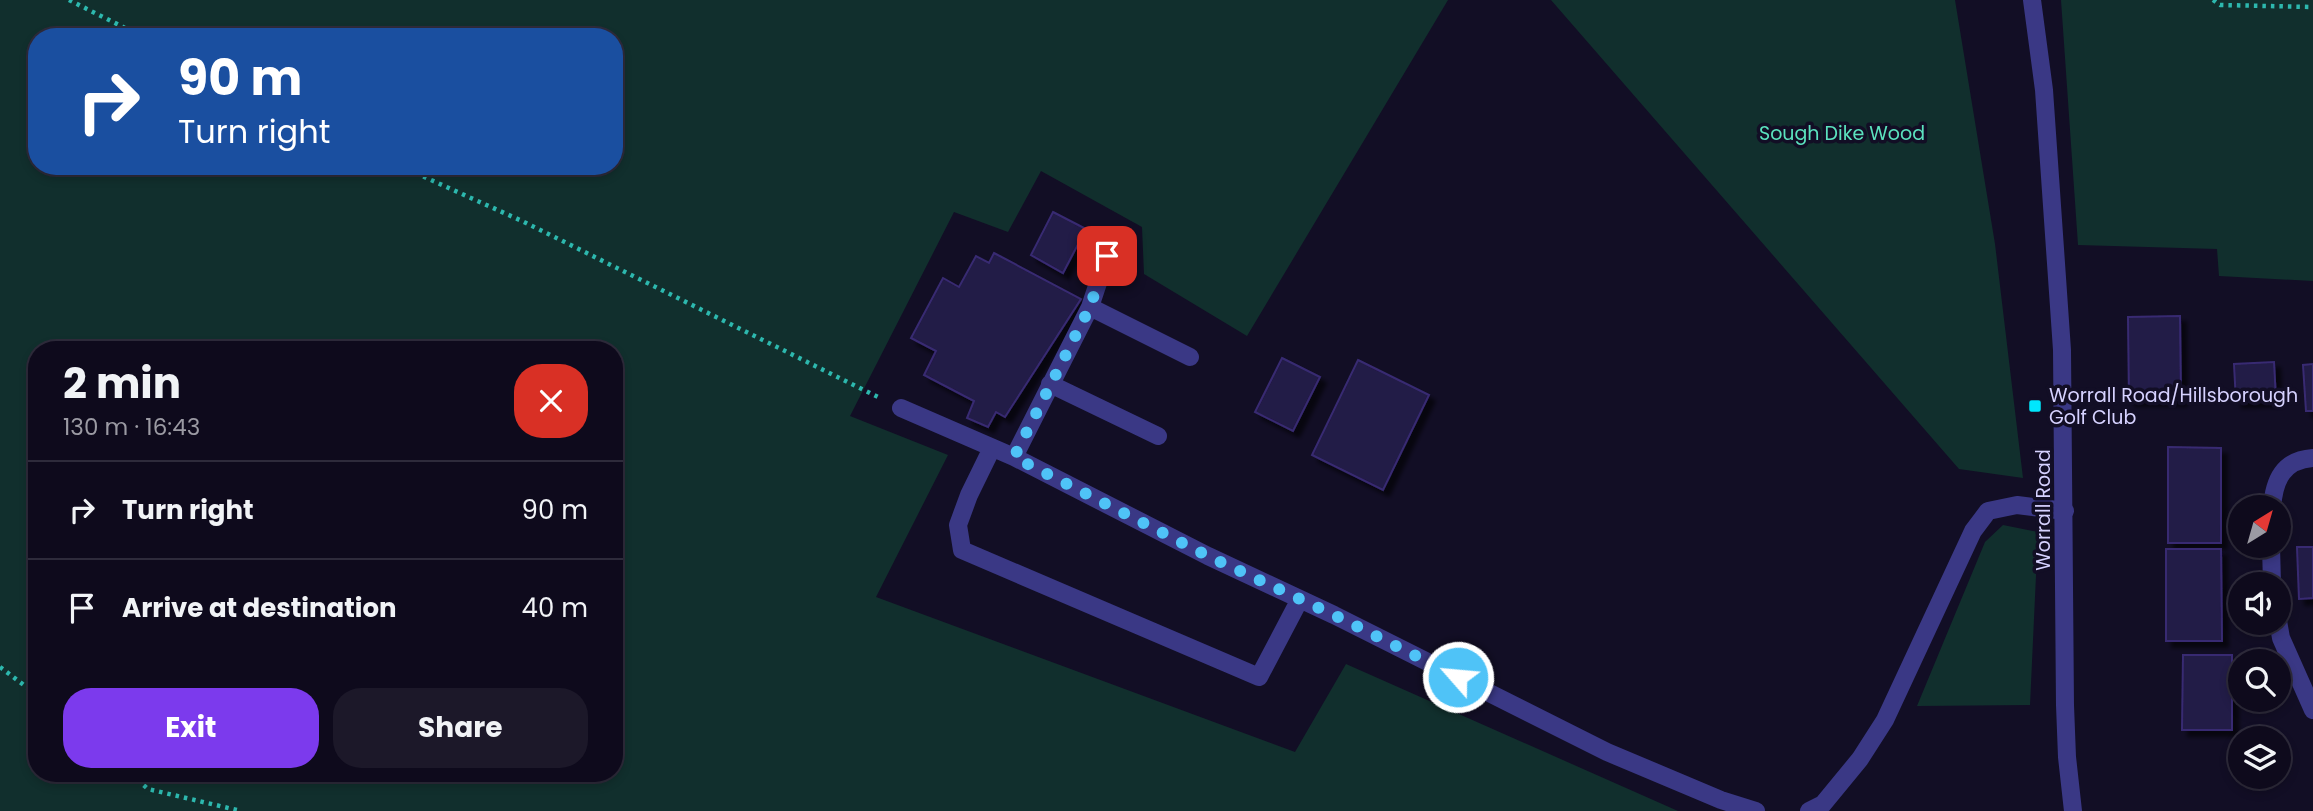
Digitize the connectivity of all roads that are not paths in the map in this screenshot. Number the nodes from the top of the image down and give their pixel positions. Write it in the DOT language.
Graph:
graph roads {
  1 [pos="2032,0"];
  2 [pos="1107,256"];
  3 [pos="1090,307"];
  4 [pos="1190,357"];
  5 [pos="1050,384"];
  6 [pos="901,408"];
  7 [pos="1158,436"];
  8 [pos="992,448"];
  9 [pos="1014,457"];
  10 [pos="2313,458"];
  11 [pos="2273,495"];
  12 [pos="2065,511"];
  13 [pos="1300,599"];
  14 [pos="2280,635"];
  15 [pos="2313,710"];
  16 [pos="1756,811"];
  17 [pos="1809,811"];
  18 [pos="2073,811"];
  1 -- 12 [label="street, Worrall Road"];
  2 -- 3 [label="street"];
  3 -- 4 [label="street"];
  3 -- 5 [label="street"];
  5 -- 7 [label="street"];
  5 -- 9 [label="street"];
  6 -- 8 [label="street"];
  8 -- 9 [label="street"];
  8 -- 13 [label="street"];
  9 -- 13 [label="street"];
  10 -- 11 [label="street"];
  12 -- 17 [label="street"];
  12 -- 18 [label="street, Worrall Road"];
  13 -- 16 [label="street"];
  14 -- 15 [label="street"];
}
